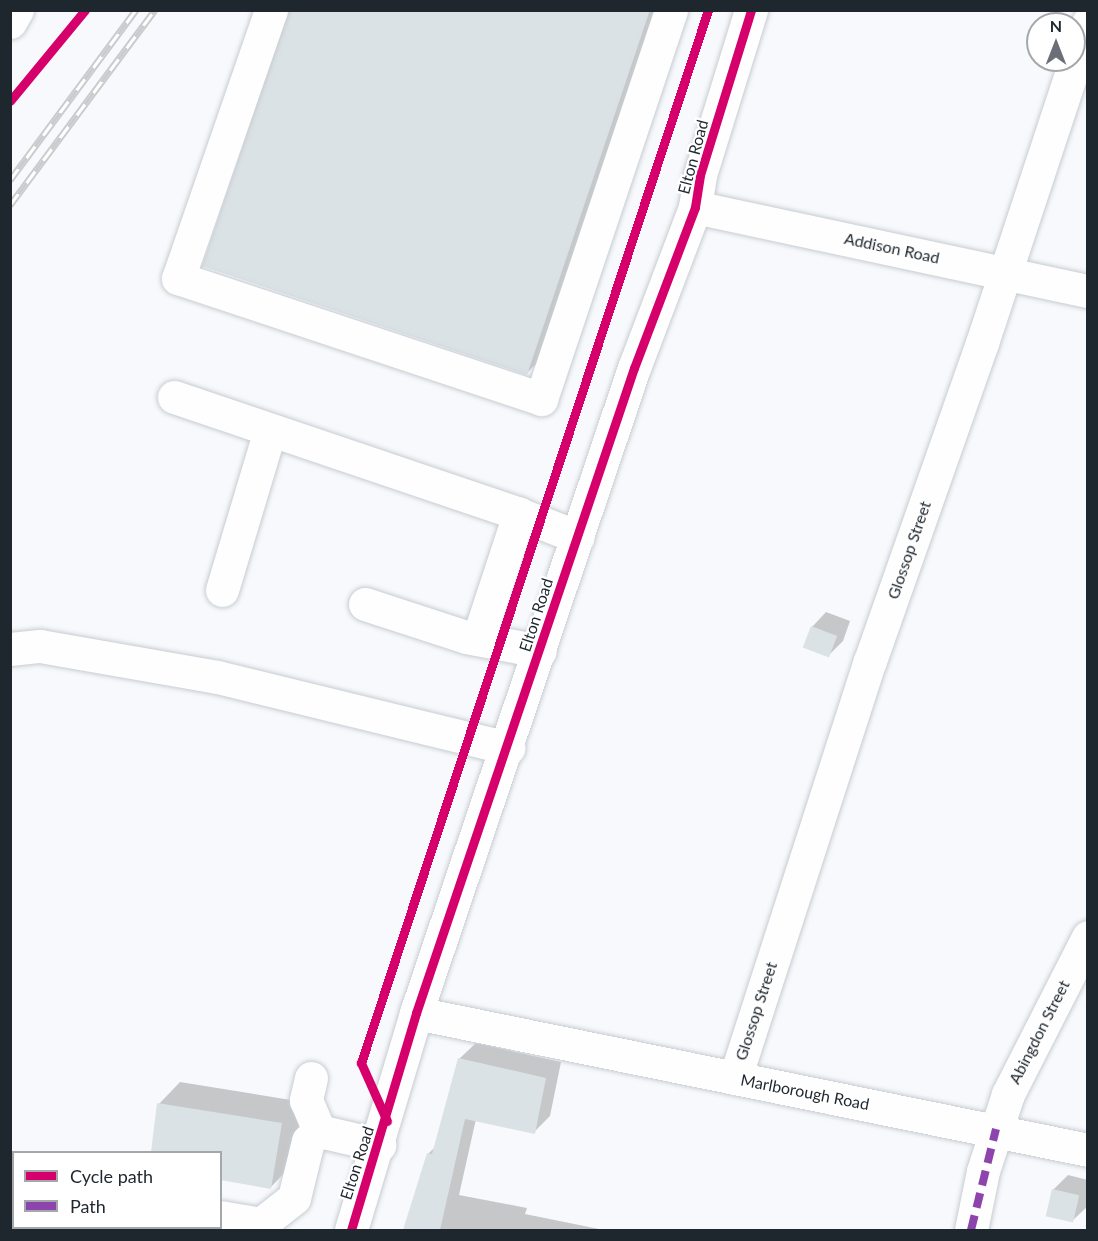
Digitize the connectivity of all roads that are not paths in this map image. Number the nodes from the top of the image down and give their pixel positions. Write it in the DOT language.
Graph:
graph roads {
  1 [pos="17,10"];
  2 [pos="271,10"];
  3 [pos="671,10"];
  4 [pos="751,10"];
  5 [pos="10,22"];
  6 [pos="1088,23"];
  7 [pos="695,207"];
  8 [pos="1005,273"];
  9 [pos="1088,291"];
  10 [pos="174,397"];
  11 [pos="270,430"];
  12 [pos="519,514"];
  13 [pos="578,537"];
  14 [pos="222,590"];
  15 [pos="366,603"];
  16 [pos="478,639"];
  17 [pos="10,649"];
  18 [pos="540,651"];
  19 [pos="508,748"];
  20 [pos="1088,937"];
  21 [pos="416,1013"];
  22 [pos="311,1078"];
  23 [pos="735,1078"];
  24 [pos="996,1129"];
  25 [pos="319,1131"];
  26 [pos="379,1145"];
  27 [pos="1088,1150"];
  28 [pos="222,1217"];
  29 [pos="351,1230"];
  30 [pos="971,1230"];
  1 -- 5 [label="street"];
  2 -- 3 [label="street"];
  4 -- 7 [label="street, Elton Road"];
  6 -- 8 [label="street, Glossop Street"];
  7 -- 8 [label="street, Addison Road"];
  7 -- 13 [label="street, Elton Road"];
  8 -- 9 [label="street, Addison Road"];
  8 -- 23 [label="street, Glossop Street"];
  10 -- 11 [label="street"];
  11 -- 12 [label="street"];
  11 -- 14 [label="street"];
  12 -- 13 [label="street"];
  12 -- 16 [label="street"];
  13 -- 18 [label="street, Elton Road"];
  15 -- 16 [label="street"];
  16 -- 18 [label="street"];
  17 -- 19 [label="street"];
  18 -- 19 [label="street, Elton Road"];
  19 -- 21 [label="street, Elton Road"];
  20 -- 24 [label="street, Abingdon Street"];
  21 -- 23 [label="street, Marlborough Road"];
  21 -- 26 [label="street, Elton Road"];
  22 -- 25 [label="street"];
  23 -- 24 [label="street, Marlborough Road"];
  24 -- 27 [label="street, Marlborough Road"];
  24 -- 30 [label="street, Abingdon Street"];
  25 -- 26 [label="street"];
  25 -- 28 [label="street"];
  26 -- 29 [label="street, Elton Road"];
}
